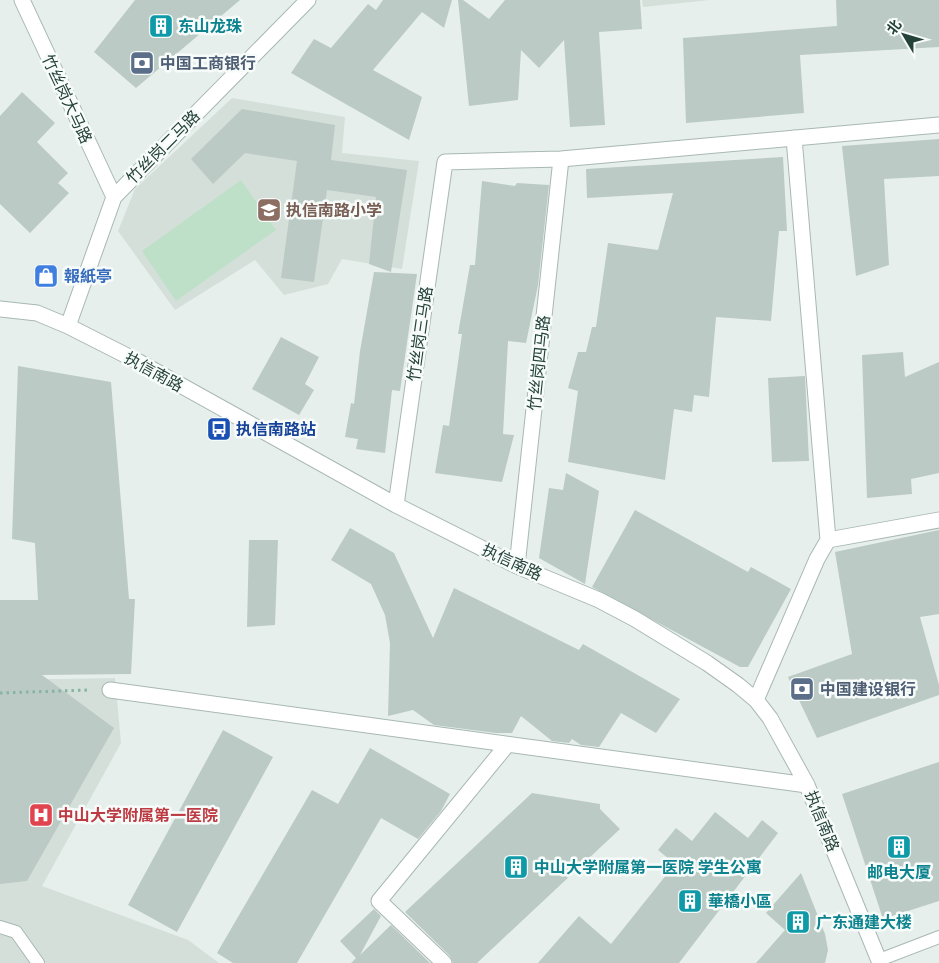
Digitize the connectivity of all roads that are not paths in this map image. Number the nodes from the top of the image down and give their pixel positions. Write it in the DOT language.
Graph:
graph roads {
  1 [pos="22,0"];
  2 [pos="308,0"];
  3 [pos="939,125"];
  4 [pos="794,138"];
  5 [pos="562,159"];
  6 [pos="114,197"];
  7 [pos="0,309"];
  8 [pos="68,326"];
  9 [pos="396,505"];
  10 [pos="939,520"];
  11 [pos="828,540"];
  12 [pos="518,566"];
  13 [pos="110,690"];
  14 [pos="756,700"];
  15 [pos="507,744"];
  16 [pos="807,785"];
  17 [pos="0,927"];
  18 [pos="939,937"];
  19 [pos="878,962"];
  20 [pos="38,963"];
  21 [pos="444,963"];
  1 -- 6 [label="street, 竹丝岗大马路"];
  2 -- 6 [label="street, 竹丝岗二马路"];
  3 -- 4 [label="street"];
  4 -- 5 [label="street"];
  4 -- 11 [label="street"];
  5 -- 9 [label="street, 竹丝岗三马路"];
  5 -- 12 [label="street, 竹丝岗四马路"];
  6 -- 8 [label="street, 竹丝岗二马路"];
  7 -- 8 [label="street, 执信南路"];
  8 -- 9 [label="street, 执信南路"];
  9 -- 12 [label="street, 执信南路"];
  10 -- 11 [label="street"];
  11 -- 14 [label="street"];
  12 -- 14 [label="street, 执信南路"];
  13 -- 15 [label="street"];
  14 -- 16 [label="street, 执信南路"];
  15 -- 16 [label="street"];
  15 -- 21 [label="street"];
  16 -- 19 [label="street, 执信南路"];
  17 -- 20 [label="lane"];
  18 -- 19 [label="lane"];
}
